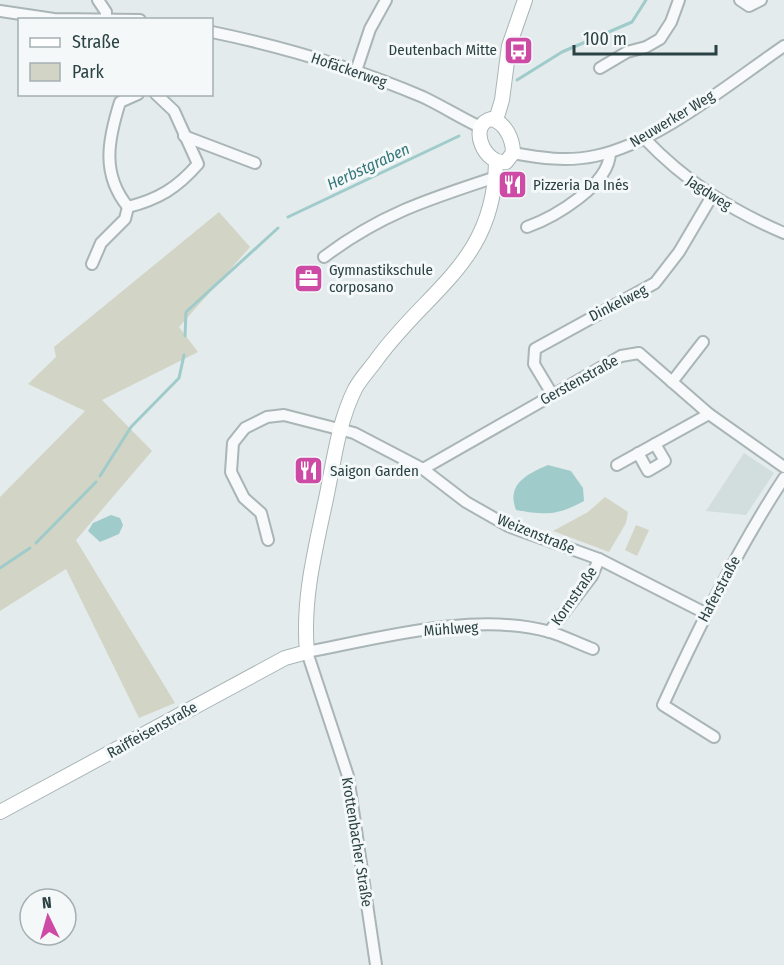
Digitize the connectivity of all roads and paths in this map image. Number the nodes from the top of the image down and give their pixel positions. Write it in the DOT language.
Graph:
graph roads {
  1 [pos="98,0"];
  2 [pos="386,0"];
  3 [pos="525,0"];
  4 [pos="679,0"];
  5 [pos="740,0"];
  6 [pos="760,0"];
  7 [pos="0,11"];
  8 [pos="42,18"];
  9 [pos="106,18"];
  10 [pos="213,32"];
  11 [pos="784,46"];
  12 [pos="600,68"];
  13 [pos="356,70"];
  14 [pos="134,96"];
  15 [pos="158,96"];
  16 [pos="496,120"];
  17 [pos="480,127"];
  18 [pos="184,136"];
  19 [pos="644,138"];
  20 [pos="513,153"];
  21 [pos="610,153"];
  22 [pos="496,162"];
  23 [pos="255,163"];
  24 [pos="496,177"];
  25 [pos="712,195"];
  26 [pos="128,207"];
  27 [pos="527,227"];
  28 [pos="784,233"];
  29 [pos="324,256"];
  30 [pos="92,264"];
  31 [pos="703,342"];
  32 [pos="672,382"];
  33 [pos="552,394"];
  34 [pos="709,414"];
  35 [pos="340,431"];
  36 [pos="655,444"];
  37 [pos="638,453"];
  38 [pos="617,465"];
  39 [pos="784,467"];
  40 [pos="423,469"];
  41 [pos="784,478"];
  42 [pos="268,540"];
  43 [pos="599,559"];
  44 [pos="705,613"];
  45 [pos="549,632"];
  46 [pos="593,649"];
  47 [pos="307,652"];
  48 [pos="714,737"];
  49 [pos="0,812"];
  50 [pos="376,965"];
  1 -- 9 [label="street"];
  2 -- 13 [label="street"];
  3 -- 16 [label="street"];
  4 -- 12 [label="street"];
  5 -- 6 [label="street"];
  7 -- 8 [label="street"];
  10 -- 13 [label="street, Hofäckerweg"];
  11 -- 19 [label="street, Neuwerker Weg"];
  13 -- 17 [label="street, Hofäckerweg"];
  14 -- 26 [label="street"];
  15 -- 18 [label="street"];
  16 -- 17 [label="street"];
  16 -- 20 [label="street"];
  17 -- 22 [label="street"];
  18 -- 23 [label="street"];
  18 -- 26 [label="street"];
  19 -- 21 [label="street, Neuwerker Weg"];
  19 -- 25 [label="street, Jagdweg"];
  20 -- 21 [label="street, Neuwerker Weg"];
  20 -- 22 [label="street"];
  21 -- 27 [label="street"];
  22 -- 24 [label="street"];
  24 -- 29 [label="street"];
  24 -- 35 [label="street"];
  25 -- 28 [label="street, Jagdweg"];
  25 -- 33 [label="street, Dinkelweg"];
  26 -- 30 [label="street"];
  31 -- 32 [label="street"];
  32 -- 33 [label="street, Gerstenstraße"];
  32 -- 34 [label="street, Gerstenstraße"];
  33 -- 40 [label="street, Gerstenstraße"];
  34 -- 36 [label="street"];
  34 -- 39 [label="street, Gerstenstraße"];
  35 -- 40 [label="street, Weizenstraße"];
  35 -- 42 [label="street, Weizenstraße"];
  35 -- 47 [label="street"];
  36 -- 37 [label="street"];
  36 -- 37 [label="street"];
  37 -- 38 [label="street"];
  40 -- 43 [label="street, Weizenstraße"];
  41 -- 44 [label="street, Haferstraße"];
  43 -- 44 [label="street, Weizenstraße"];
  43 -- 45 [label="street, Kornstraße"];
  44 -- 48 [label="street, Haferstraße"];
  45 -- 46 [label="street, Mühlweg"];
  45 -- 47 [label="street, Mühlweg"];
  47 -- 49 [label="street, Raiffeisenstraße"];
  47 -- 50 [label="street, Krottenbacher Straße"];
}
